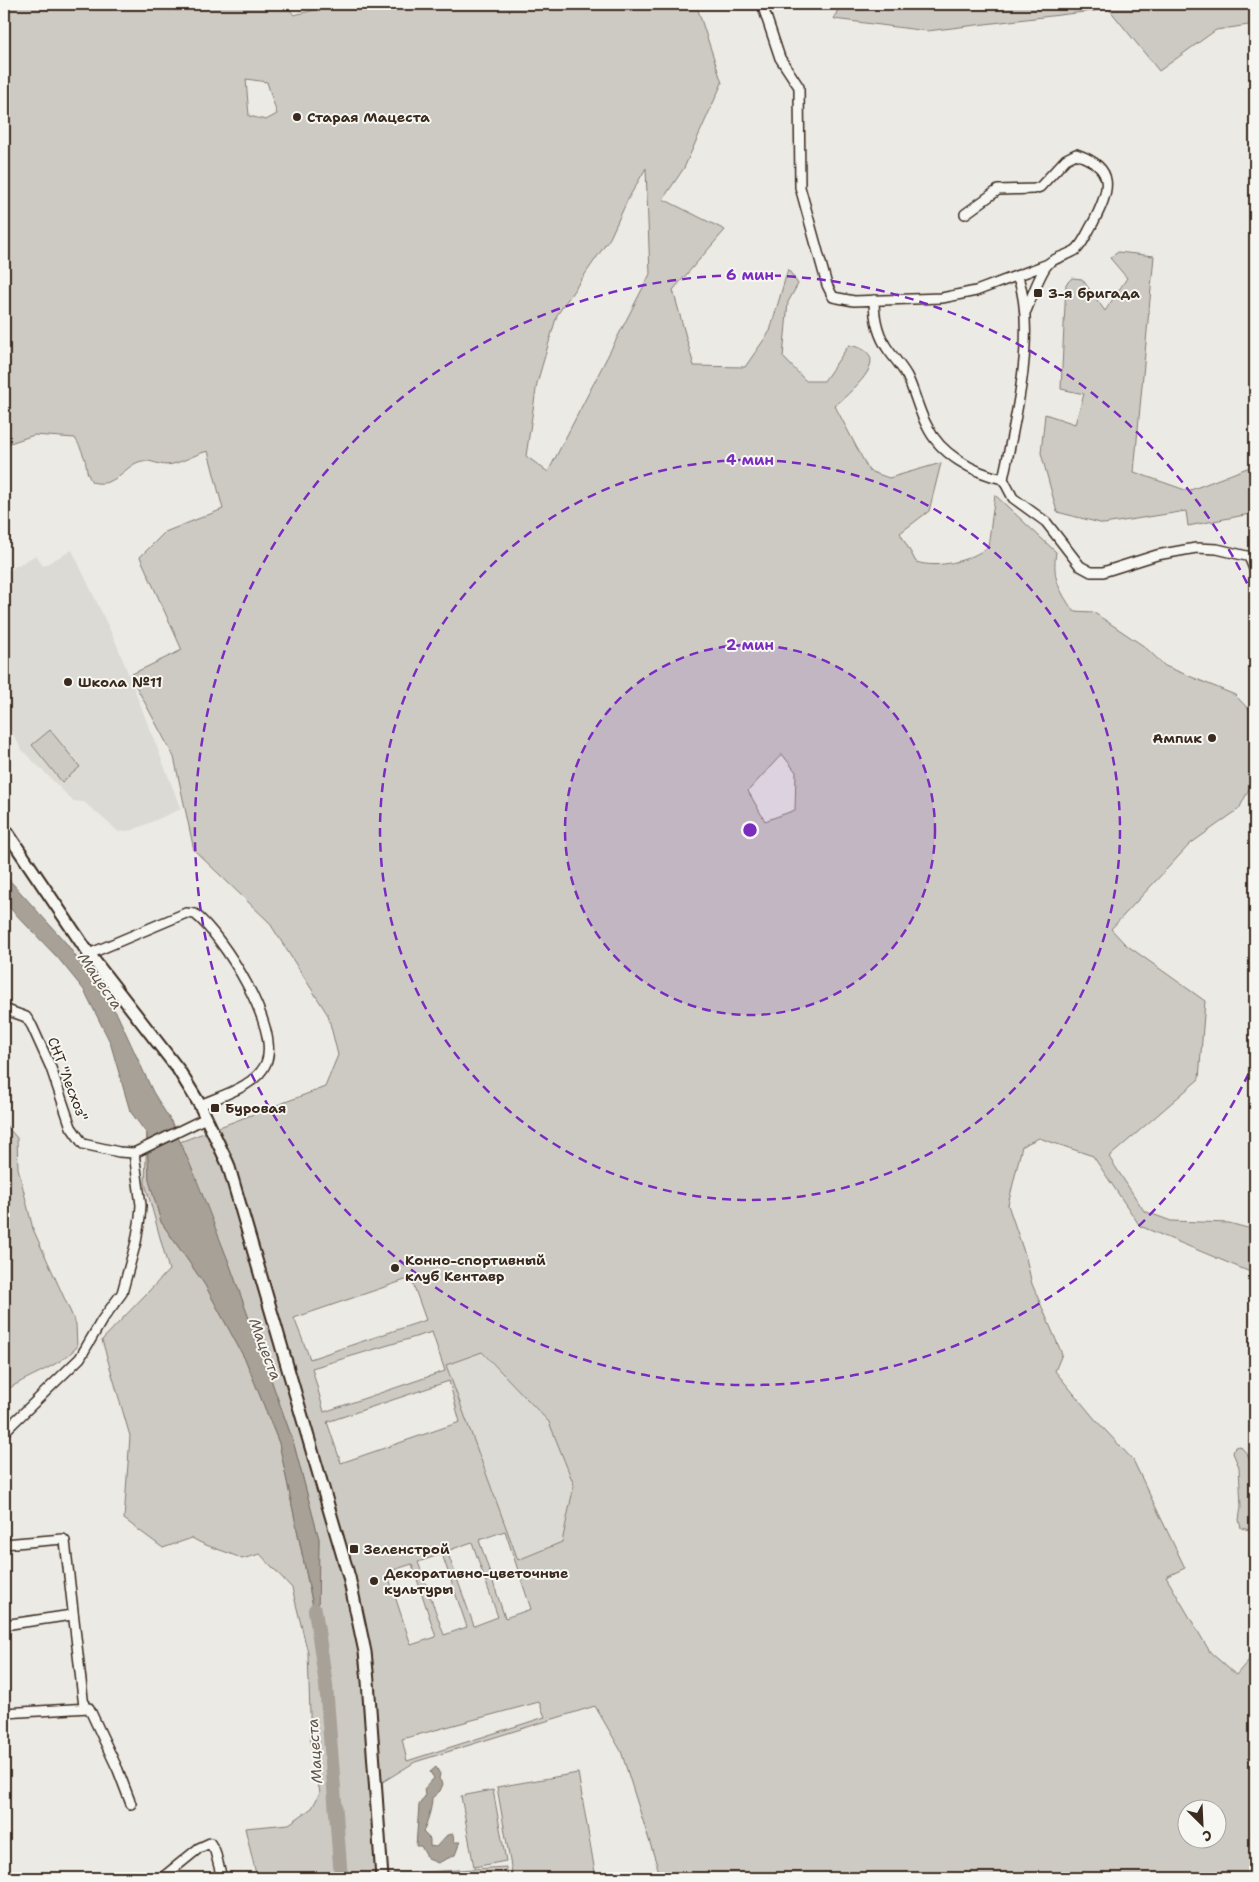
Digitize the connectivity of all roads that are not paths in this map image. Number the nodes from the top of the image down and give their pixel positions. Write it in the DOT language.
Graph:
graph roads {
  1 [pos="762,4"];
  2 [pos="965,214"];
  3 [pos="1048,264"];
  4 [pos="1018,277"];
  5 [pos="874,300"];
  6 [pos="1026,311"];
  7 [pos="1003,480"];
  8 [pos="1252,557"];
  9 [pos="1255,571"];
  10 [pos="4,828"];
  11 [pos="89,954"];
  12 [pos="4,1009"];
  13 [pos="200,1105"];
  14 [pos="206,1118"];
  15 [pos="138,1151"];
  16 [pos="4,1432"];
  17 [pos="4,1544"];
  18 [pos="72,1615"];
  19 [pos="4,1625"];
  20 [pos="84,1707"];
  21 [pos="4,1713"];
  22 [pos="131,1804"];
  23 [pos="162,1878"];
  24 [pos="222,1878"];
  25 [pos="382,1878"];
  1 -- 5 [label="street"];
  2 -- 3 [label="street"];
  3 -- 4 [label="street"];
  3 -- 6 [label="street"];
  4 -- 5 [label="street"];
  4 -- 6 [label="street"];
  5 -- 7 [label="street"];
  6 -- 7 [label="street"];
  7 -- 8 [label="street"];
  8 -- 9 [label="street"];
  10 -- 11 [label="main road"];
  11 -- 13 [label="main road"];
  11 -- 13 [label="street"];
  12 -- 15 [label="street, СНТ \"Лесхоз\""];
  13 -- 14 [label="main road"];
  14 -- 15 [label="street"];
  14 -- 25 [label="main road"];
  15 -- 16 [label="street"];
  17 -- 18 [label="street"];
  18 -- 19 [label="street"];
  18 -- 20 [label="street"];
  20 -- 21 [label="street"];
  20 -- 22 [label="street"];
  23 -- 24 [label="street"];
}
